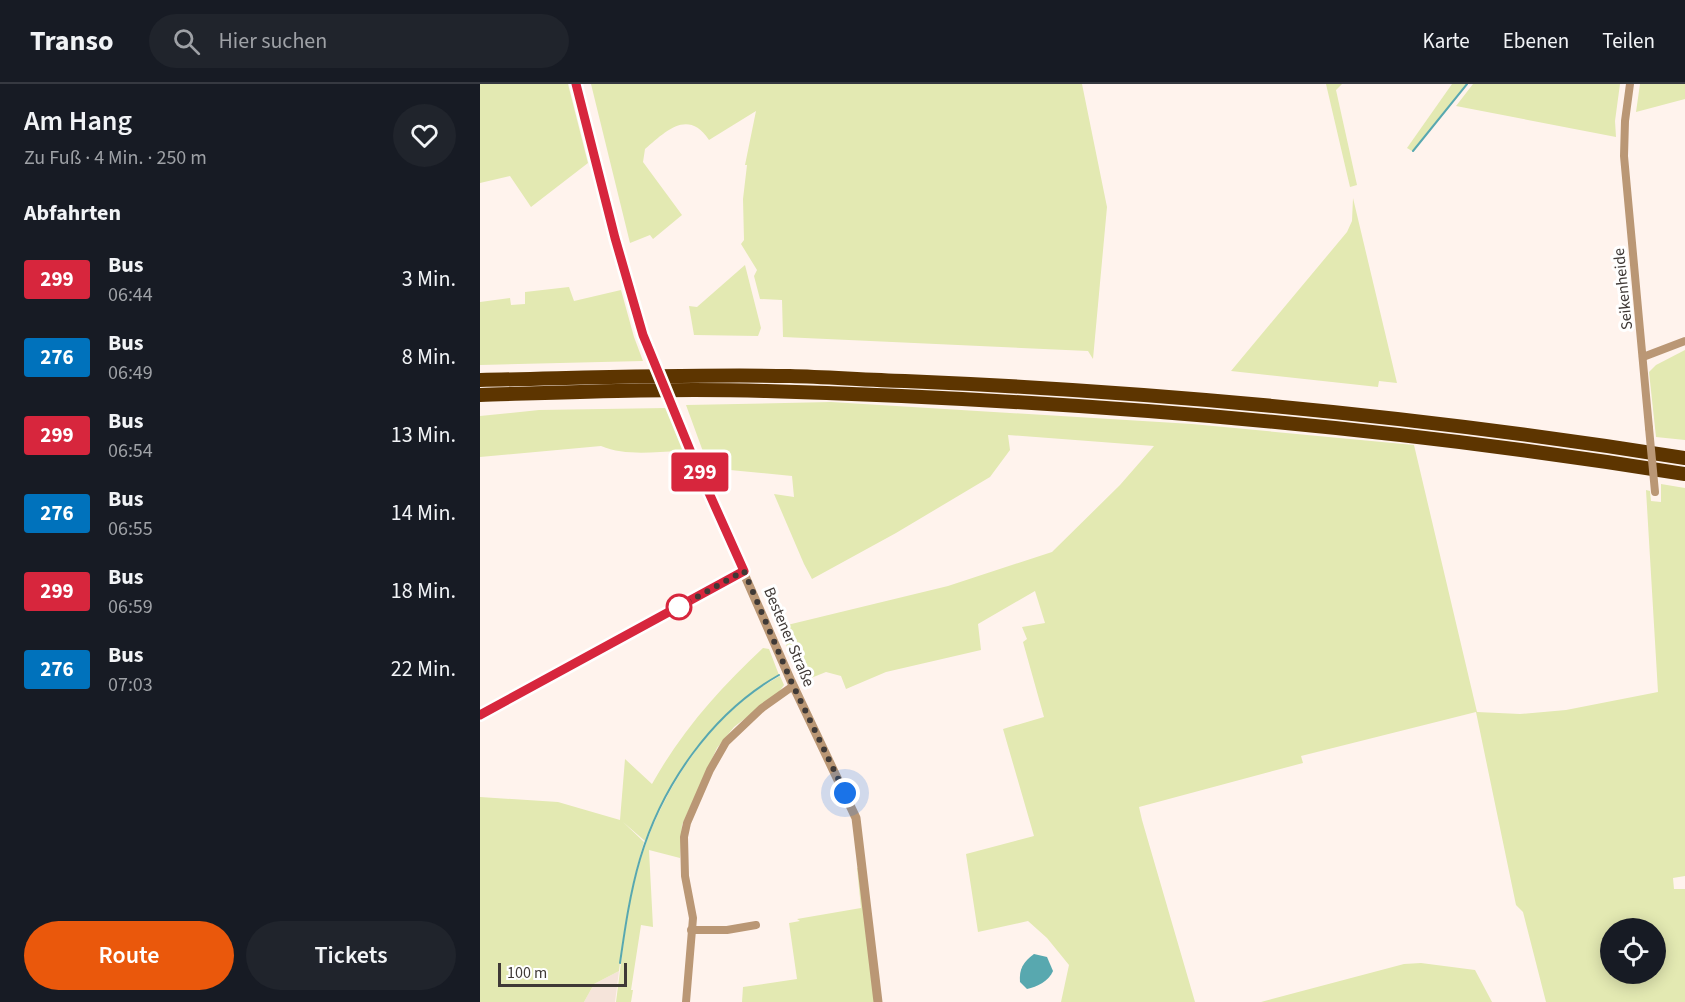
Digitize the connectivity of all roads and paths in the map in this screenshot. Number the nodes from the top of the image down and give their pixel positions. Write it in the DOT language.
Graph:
graph roads {
  1 [pos="576,84"];
  2 [pos="1630,84"];
  3 [pos="1685,341"];
  4 [pos="1643,357"];
  5 [pos="480,381"];
  6 [pos="576,392"];
  7 [pos="480,395"];
  8 [pos="480,402"];
  9 [pos="1685,458"];
  10 [pos="1685,474"];
  11 [pos="1655,492"];
  12 [pos="744,571"];
  13 [pos="792,684"];
  14 [pos="480,715"];
  15 [pos="756,925"];
  16 [pos="692,930"];
  17 [pos="686,1002"];
  18 [pos="878,1002"];
  1 -- 12 [label="street, Bestener Straße, bridge"];
  2 -- 4 [label="street, Seikenheide"];
  3 -- 4 [label="street"];
  4 -- 11 [label="street, Seikenheide, bridge"];
  5 -- 9 [label="highway"];
  6 -- 7 [label="highway"];
  6 -- 8 [label="highway"];
  6 -- 10 [label="highway"];
  12 -- 13 [label="street, Bestener Straße"];
  12 -- 14 [label="street"];
  13 -- 16 [label="street"];
  13 -- 18 [label="street, Bestener Straße"];
  15 -- 16 [label="street"];
  16 -- 17 [label="street"];
}
